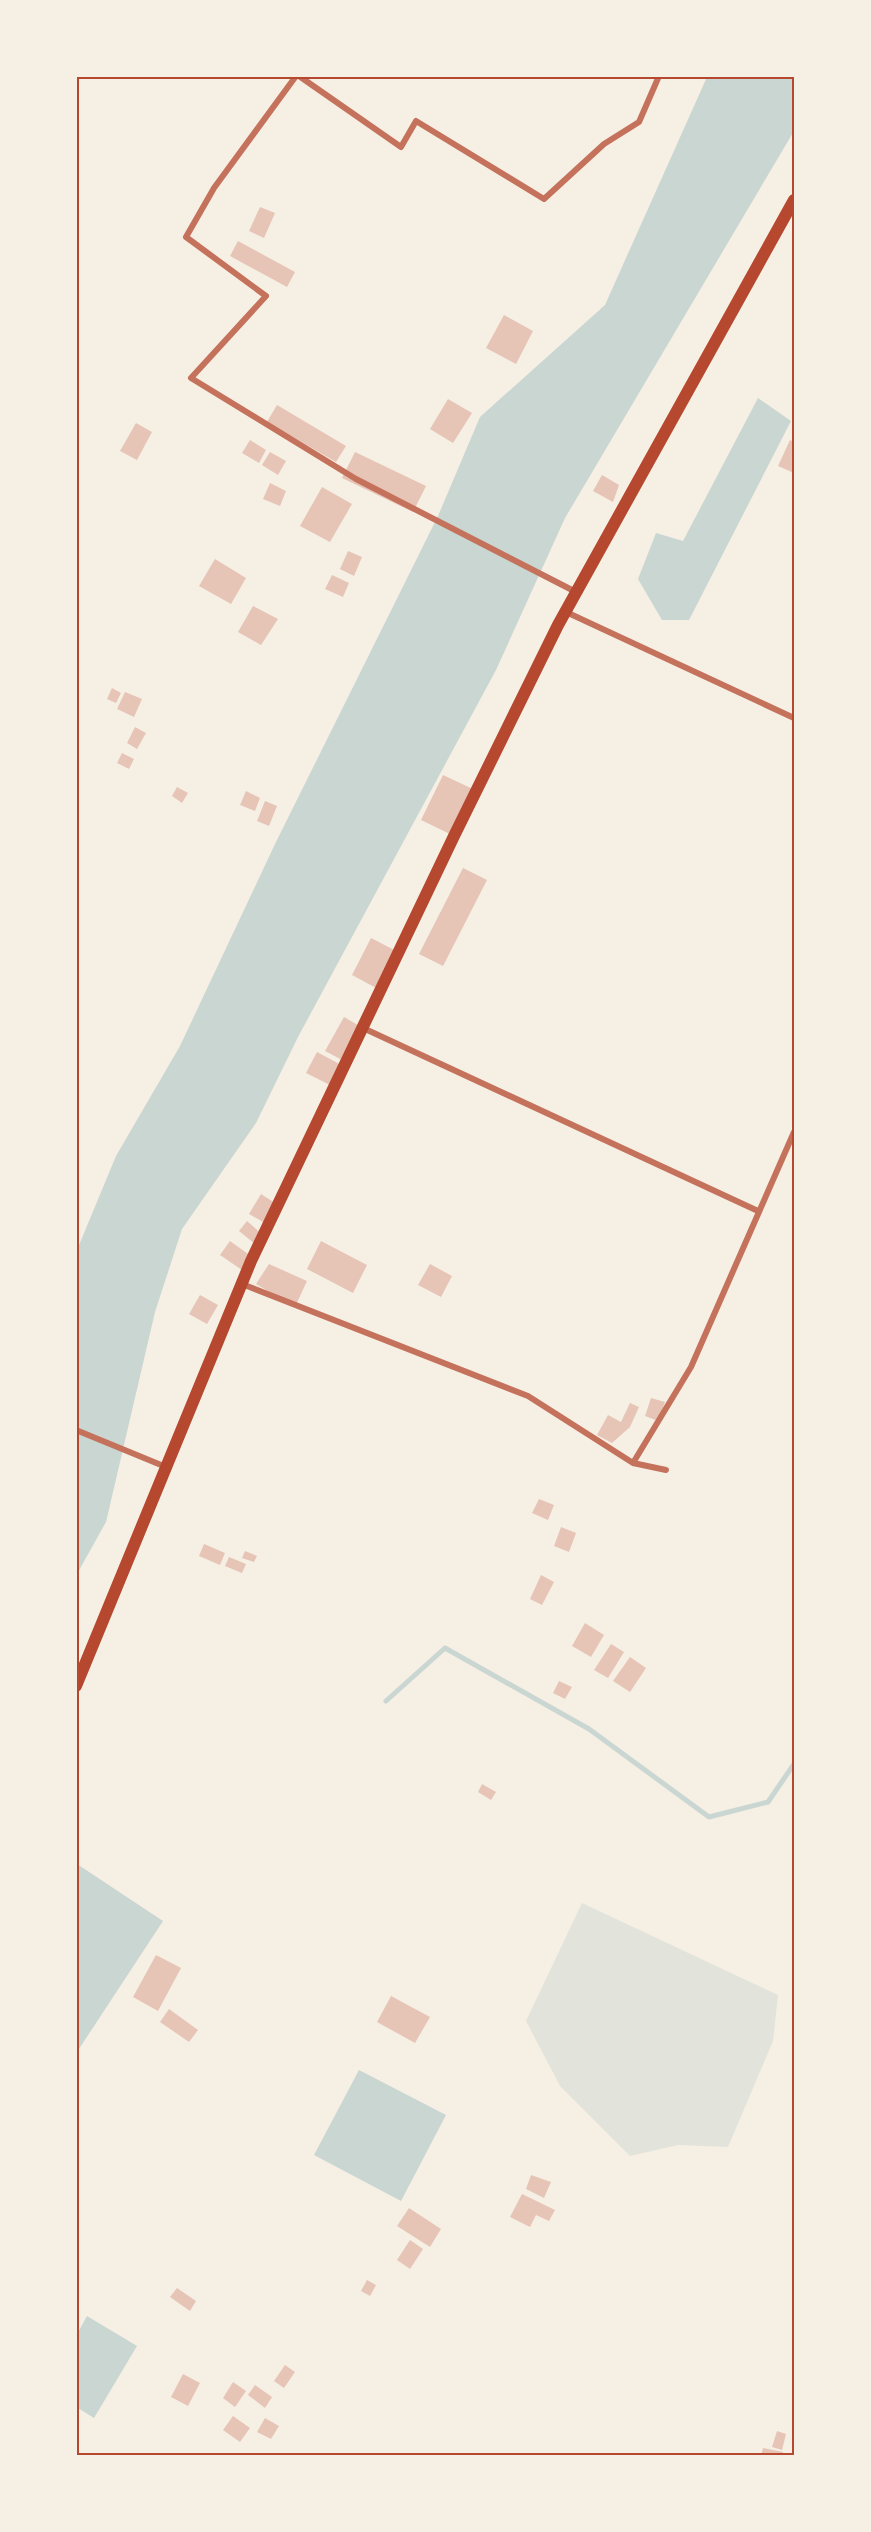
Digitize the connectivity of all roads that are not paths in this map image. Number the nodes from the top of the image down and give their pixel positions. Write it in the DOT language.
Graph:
graph roads {
  1 [pos="297,76"];
  2 [pos="659,76"];
  3 [pos="795,200"];
  4 [pos="576,592"];
  5 [pos="565,612"];
  6 [pos="795,718"];
  7 [pos="363,1028"];
  8 [pos="795,1132"];
  9 [pos="758,1211"];
  10 [pos="242,1284"];
  11 [pos="76,1430"];
  12 [pos="633,1463"];
  13 [pos="166,1468"];
  14 [pos="666,1470"];
  15 [pos="76,1686"];
  1 -- 2 [label="street"];
  1 -- 4 [label="street"];
  3 -- 4 [label="main road"];
  4 -- 5 [label="main road"];
  5 -- 6 [label="street"];
  5 -- 7 [label="main road"];
  7 -- 9 [label="street"];
  7 -- 10 [label="main road"];
  8 -- 9 [label="street"];
  9 -- 12 [label="street"];
  10 -- 12 [label="street"];
  10 -- 13 [label="main road"];
  11 -- 13 [label="street"];
  12 -- 14 [label="street"];
  13 -- 15 [label="main road"];
}
